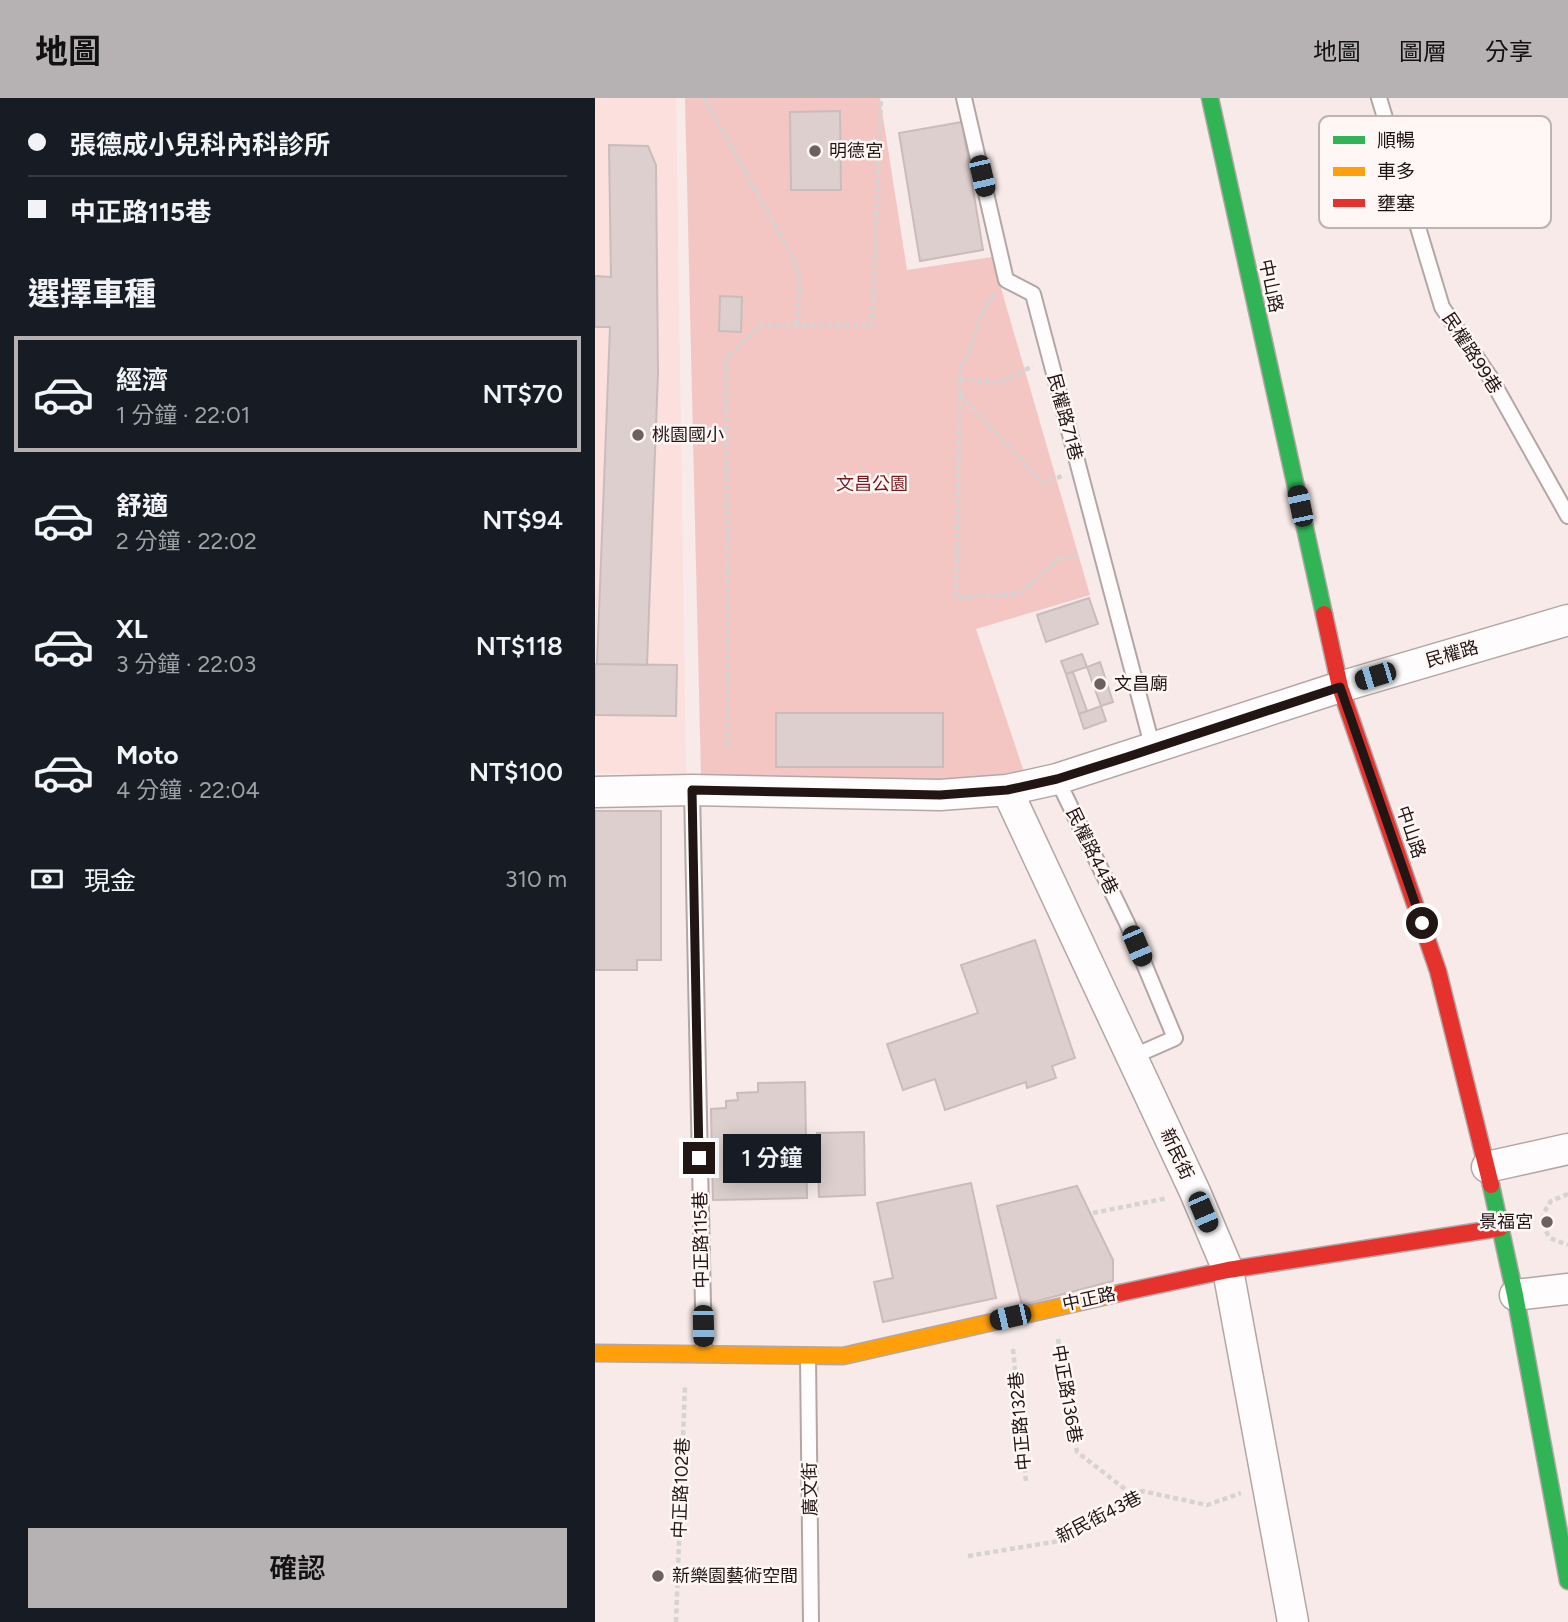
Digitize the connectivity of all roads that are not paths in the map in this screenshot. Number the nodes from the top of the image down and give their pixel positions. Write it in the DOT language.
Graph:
graph roads {
  1 [pos="964,98"];
  2 [pos="1210,98"];
  3 [pos="1379,98"];
  4 [pos="1384,116"];
  5 [pos="1418,228"];
  6 [pos="1568,516"];
  7 [pos="1568,620"];
  8 [pos="1340,687"];
  9 [pos="1153,749"];
  10 [pos="1057,779"];
  11 [pos="692,790"];
  12 [pos="1007,790"];
  13 [pos="595,792"];
  14 [pos="1132,1057"];
  15 [pos="1568,1149"];
  16 [pos="1487,1167"];
  17 [pos="1500,1228"];
  18 [pos="1228,1270"];
  19 [pos="1568,1289"];
  20 [pos="1515,1295"];
  21 [pos="595,1353"];
  22 [pos="704,1354"];
  23 [pos="808,1356"];
  24 [pos="1568,1581"];
  25 [pos="811,1622"];
  26 [pos="1293,1622"];
  1 -- 9 [label="lane, 民權路71巷"];
  2 -- 8 [label="main road, 中山路"];
  3 -- 4 [label="lane, 民權路99巷"];
  5 -- 6 [label="lane, 民權路99巷"];
  7 -- 8 [label="street, 民權路"];
  8 -- 9 [label="street, 民權路"];
  8 -- 16 [label="main road, 中山路"];
  9 -- 10 [label="street, 民權路"];
  10 -- 12 [label="street, 民權路"];
  10 -- 14 [label="lane, 民權路44巷"];
  11 -- 12 [label="street, 民權路"];
  11 -- 13 [label="street, 民權路"];
  11 -- 22 [label="lane, 中正路115巷"];
  12 -- 14 [label="street, 新民街"];
  14 -- 18 [label="street, 新民街"];
  15 -- 16 [label="street"];
  16 -- 17 [label="main road, 中山路"];
  17 -- 18 [label="main road, 中正路"];
  17 -- 20 [label="main road, 中山路"];
  18 -- 23 [label="main road, 中正路"];
  18 -- 26 [label="street, 新民街"];
  19 -- 20 [label="street"];
  20 -- 24 [label="main road, 中山路"];
  21 -- 22 [label="main road, 中正路"];
  22 -- 23 [label="main road, 中正路"];
  23 -- 25 [label="lane, 廣文街"];
}
